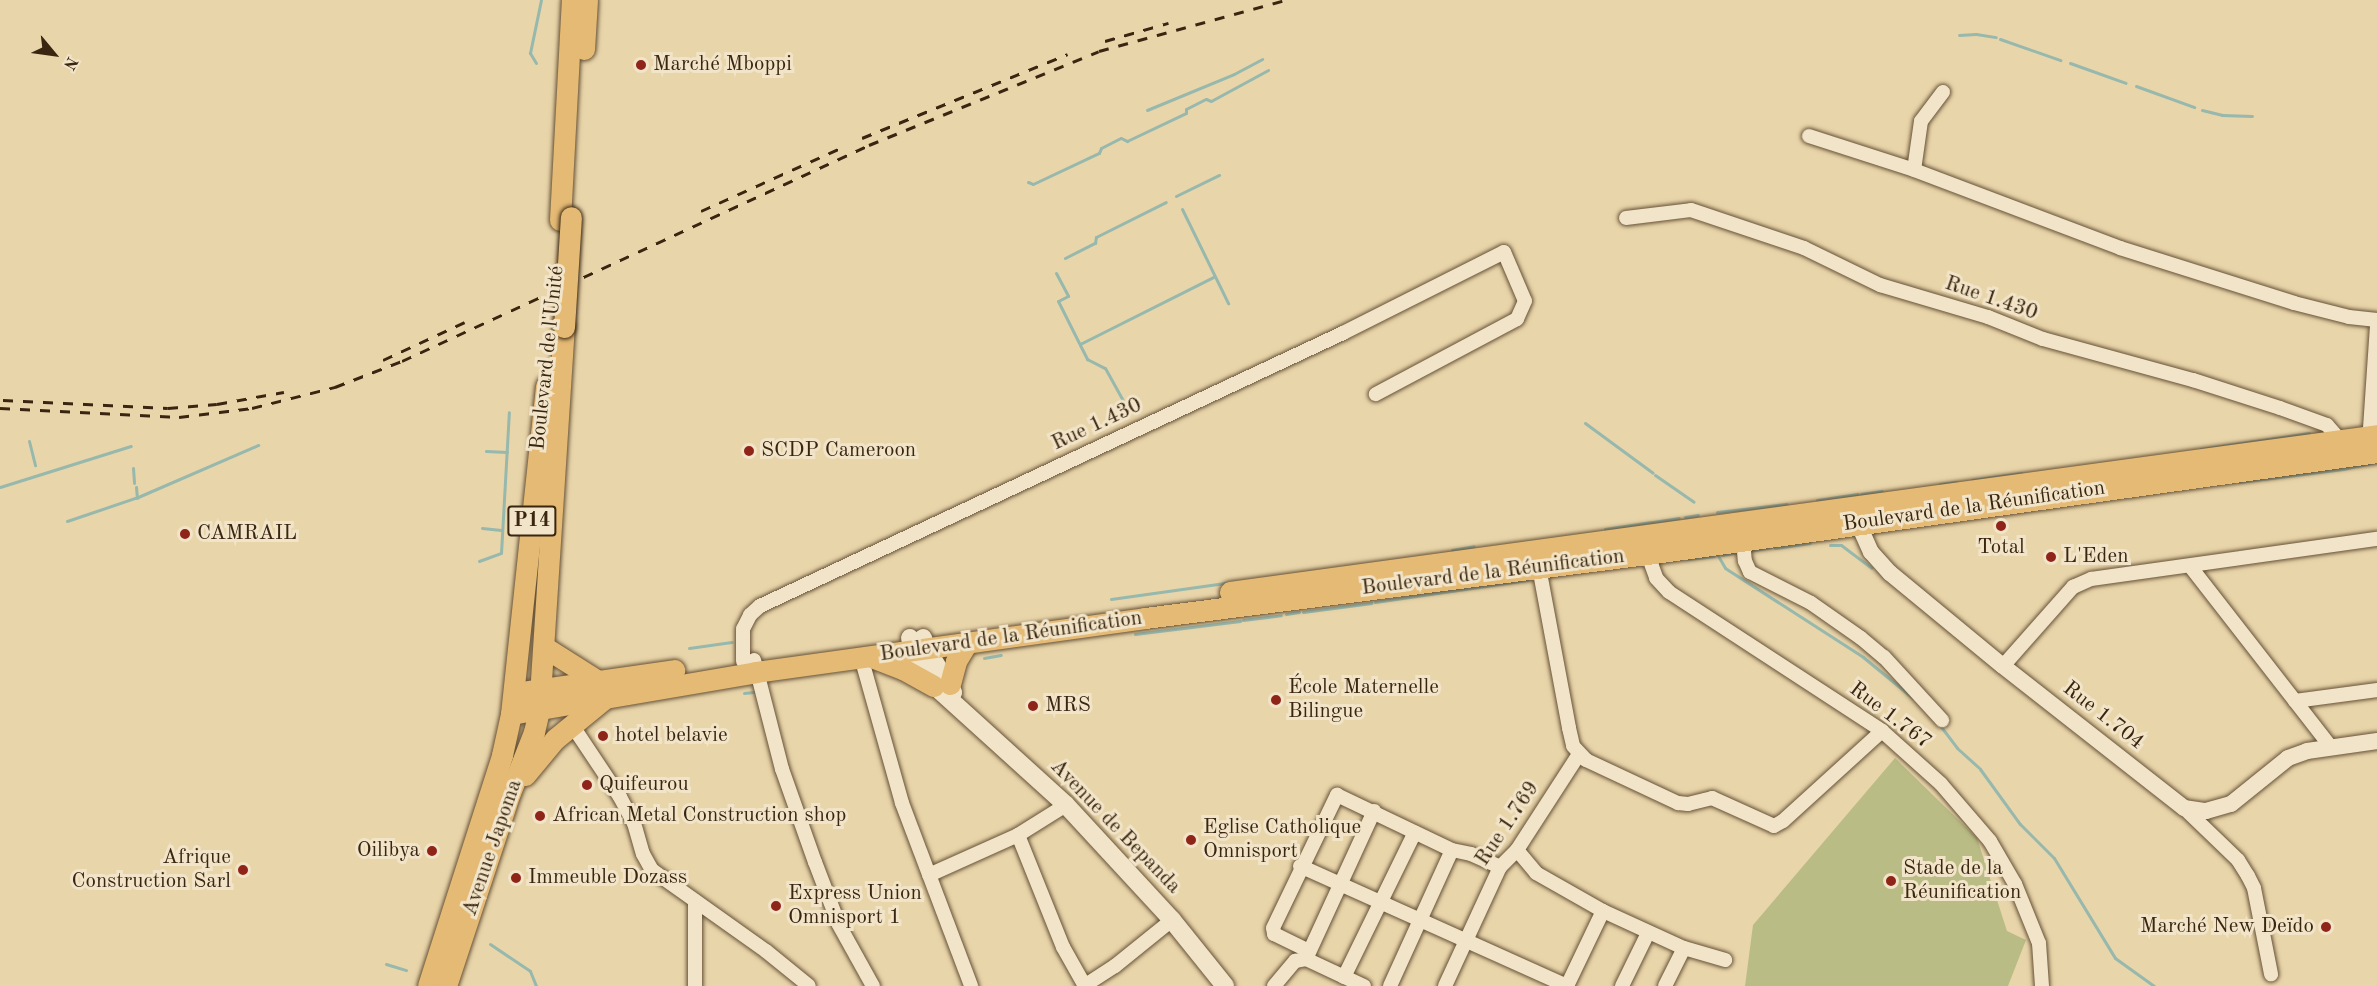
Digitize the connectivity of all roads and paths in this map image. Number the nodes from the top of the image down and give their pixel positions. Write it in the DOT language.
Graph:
graph roads {
  1 [pos="572,0"];
  2 [pos="587,0"];
  3 [pos="1943,92"];
  4 [pos="1809,136"];
  5 [pos="1914,171"];
  6 [pos="566,218"];
  7 [pos="1626,218"];
  8 [pos="2377,320"];
  9 [pos="558,327"];
  10 [pos="2377,333"];
  11 [pos="1376,394"];
  12 [pos="2340,440"];
  13 [pos="2373,444"];
  14 [pos="1857,514"];
  15 [pos="2377,539"];
  16 [pos="1743,540"];
  17 [pos="1645,545"];
  18 [pos="1538,560"];
  19 [pos="2190,566"];
  20 [pos="918,643"];
  21 [pos="967,643"];
  22 [pos="544,647"];
  23 [pos="866,657"];
  24 [pos="751,664"];
  25 [pos="2002,666"];
  26 [pos="942,685"];
  27 [pos="604,688"];
  28 [pos="2377,690"];
  29 [pos="515,693"];
  30 [pos="541,701"];
  31 [pos="2295,701"];
  32 [pos="512,714"];
  33 [pos="1942,720"];
  34 [pos="572,724"];
  35 [pos="1882,732"];
  36 [pos="2377,741"];
  37 [pos="2331,747"];
  38 [pos="1580,754"];
  39 [pos="510,793"];
  40 [pos="1066,805"];
  41 [pos="2184,808"];
  42 [pos="1374,811"];
  43 [pos="1415,832"];
  44 [pos="1018,835"];
  45 [pos="1452,850"];
  46 [pos="1517,850"];
  47 [pos="1300,866"];
  48 [pos="1500,867"];
  49 [pos="929,875"];
  50 [pos="1338,883"];
  51 [pos="695,901"];
  52 [pos="1380,902"];
  53 [pos="464,906"];
  54 [pos="1603,911"];
  55 [pos="1420,919"];
  56 [pos="1172,920"];
  57 [pos="1648,933"];
  58 [pos="1467,940"];
  59 [pos="1684,948"];
  60 [pos="1308,955"];
  61 [pos="1725,960"];
  62 [pos="2271,974"];
  63 [pos="1344,977"];
  64 [pos="428,986"];
  65 [pos="446,986"];
  66 [pos="695,986"];
  67 [pos="809,986"];
  68 [pos="873,986"];
  69 [pos="971,986"];
  70 [pos="1084,986"];
  71 [pos="1225,986"];
  72 [pos="1274,986"];
  73 [pos="1364,986"];
  74 [pos="1390,986"];
  75 [pos="1445,986"];
  76 [pos="1567,986"];
  77 [pos="1622,986"];
  78 [pos="1665,986"];
  79 [pos="2042,986"];
  1 -- 6 [label="main road, Boulevard de l'Unité / P14"];
  2 -- 6 [label="main road, Boulevard de l'Unité / P14"];
  3 -- 5 [label="street"];
  4 -- 5 [label="street"];
  5 -- 8 [label="street"];
  6 -- 9 [label="main road, Boulevard de l'Unité / P14, bridge"];
  7 -- 12 [label="street, Rue 1.430"];
  9 -- 22 [label="main road, Boulevard de l'Unité / P14"];
  9 -- 29 [label="main road, Boulevard de l'Unité / P14"];
  10 -- 13 [label="street"];
  11 -- 24 [label="street, Rue 1.430"];
  12 -- 13 [label="main road"];
  12 -- 14 [label="main road"];
  13 -- 14 [label="main road, Boulevard de la Réunification"];
  14 -- 16 [label="main road, Boulevard de la Réunification"];
  14 -- 17 [label="main road"];
  14 -- 25 [label="street, Rue 1.704"];
  15 -- 19 [label="street"];
  16 -- 17 [label="main road, Boulevard de la Réunification"];
  16 -- 33 [label="street"];
  17 -- 18 [label="main road, Boulevard de la Réunification"];
  17 -- 35 [label="street, Rue 1.767"];
  18 -- 20 [label="main road"];
  18 -- 21 [label="main road, Boulevard de la Réunification"];
  18 -- 38 [label="street"];
  19 -- 25 [label="street"];
  19 -- 31 [label="street"];
  20 -- 21 [label="main road, Boulevard de la Réunification"];
  20 -- 23 [label="main road, Boulevard de la Réunification"];
  20 -- 24 [label="main road"];
  20 -- 26 [label="main road, Avenue de Bepanda"];
  21 -- 26 [label="main road"];
  22 -- 27 [label="main road"];
  22 -- 30 [label="main road, Boulevard de l'Unité / P14"];
  23 -- 24 [label="main road, Boulevard de la Réunification"];
  23 -- 26 [label="main road"];
  23 -- 49 [label="street"];
  24 -- 27 [label="main road, Boulevard de la Réunification"];
  24 -- 68 [label="street, Rue 1.430"];
  25 -- 41 [label="street, Rue 1.704"];
  26 -- 40 [label="main road, Avenue de Bepanda"];
  27 -- 30 [label="main road, Boulevard de la Réunification"];
  27 -- 34 [label="main road"];
  28 -- 31 [label="street"];
  29 -- 30 [label="main road"];
  29 -- 32 [label="main road, Boulevard de l'Unité / P14"];
  30 -- 32 [label="main road"];
  30 -- 39 [label="main road, Avenue Japoma / P14"];
  31 -- 37 [label="street"];
  32 -- 53 [label="main road, Avenue Japoma / P14"];
  34 -- 39 [label="main road"];
  34 -- 51 [label="street"];
  35 -- 38 [label="street"];
  35 -- 79 [label="street, Rue 1.767"];
  36 -- 37 [label="street"];
  37 -- 41 [label="street"];
  38 -- 46 [label="street, Rue 1.769"];
  39 -- 53 [label="main road, Avenue Japoma / P14"];
  40 -- 44 [label="street"];
  40 -- 56 [label="main road, Avenue de Bepanda"];
  41 -- 62 [label="street"];
  42 -- 43 [label="street"];
  42 -- 47 [label="street"];
  42 -- 50 [label="street"];
  43 -- 45 [label="street"];
  43 -- 52 [label="street"];
  44 -- 49 [label="street"];
  44 -- 70 [label="street"];
  45 -- 48 [label="street"];
  45 -- 55 [label="street"];
  46 -- 48 [label="street, Rue 1.769"];
  46 -- 54 [label="street"];
  47 -- 50 [label="street"];
  47 -- 60 [label="street"];
  48 -- 58 [label="street, Rue 1.769"];
  49 -- 69 [label="street"];
  50 -- 52 [label="street"];
  50 -- 60 [label="street"];
  51 -- 66 [label="street"];
  51 -- 67 [label="street"];
  52 -- 55 [label="street"];
  52 -- 63 [label="street"];
  53 -- 64 [label="main road, Avenue Japoma / P14"];
  53 -- 65 [label="main road, Avenue Japoma / P14"];
  54 -- 57 [label="street"];
  54 -- 76 [label="street"];
  55 -- 58 [label="street"];
  55 -- 74 [label="street"];
  56 -- 70 [label="street"];
  56 -- 71 [label="main road, Avenue de Bepanda"];
  57 -- 59 [label="street"];
  57 -- 77 [label="street"];
  58 -- 75 [label="street, Rue 1.769"];
  58 -- 76 [label="street"];
  59 -- 61 [label="street"];
  59 -- 78 [label="street"];
  60 -- 63 [label="street"];
  60 -- 72 [label="street"];
  63 -- 73 [label="street"];
}
